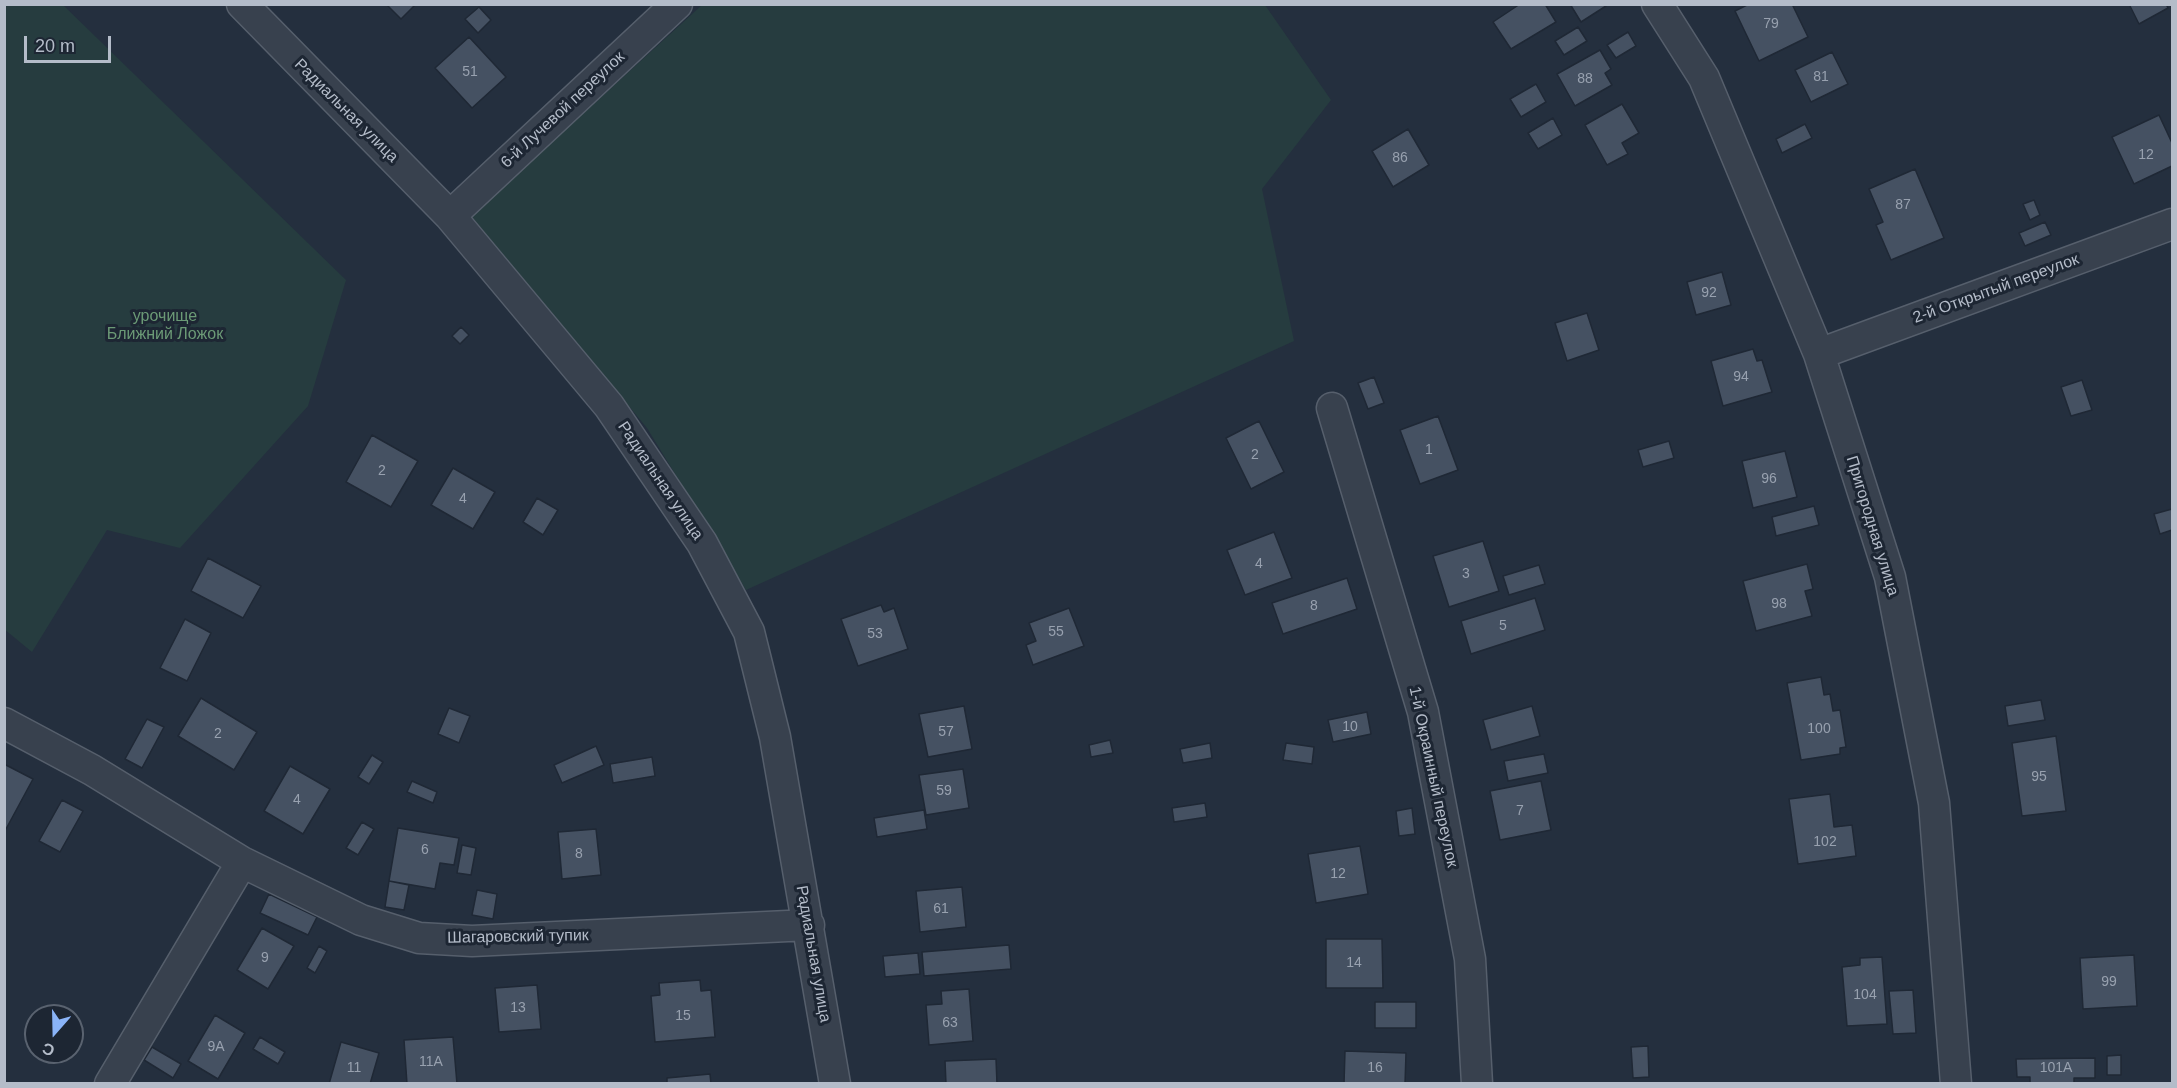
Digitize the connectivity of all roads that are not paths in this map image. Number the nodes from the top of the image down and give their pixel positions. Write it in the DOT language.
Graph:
graph roads {
  1 [pos="242,4"];
  2 [pos="677,4"];
  3 [pos="1657,4"];
  4 [pos="450,216"];
  5 [pos="2172,224"];
  6 [pos="1819,354"];
  7 [pos="1332,408"];
  8 [pos="4,723"];
  9 [pos="242,862"];
  10 [pos="809,926"];
  11 [pos="110,1083"];
  12 [pos="835,1083"];
  13 [pos="1477,1083"];
  14 [pos="1956,1083"];
  1 -- 4 [label="street, Радиальная улица"];
  2 -- 4 [label="street, 6-й Лучевой переулок"];
  3 -- 6 [label="street, Пригородная улица"];
  4 -- 10 [label="street, Радиальная улица"];
  5 -- 6 [label="street, 2-й Открытый переулок"];
  6 -- 14 [label="street, Пригородная улица"];
  7 -- 13 [label="street, 1-й Окраинный переулок"];
  8 -- 9 [label="street, Шагаровский тупик"];
  9 -- 10 [label="street, Шагаровский тупик"];
  9 -- 11 [label="street"];
  10 -- 12 [label="street, Радиальная улица"];
}
